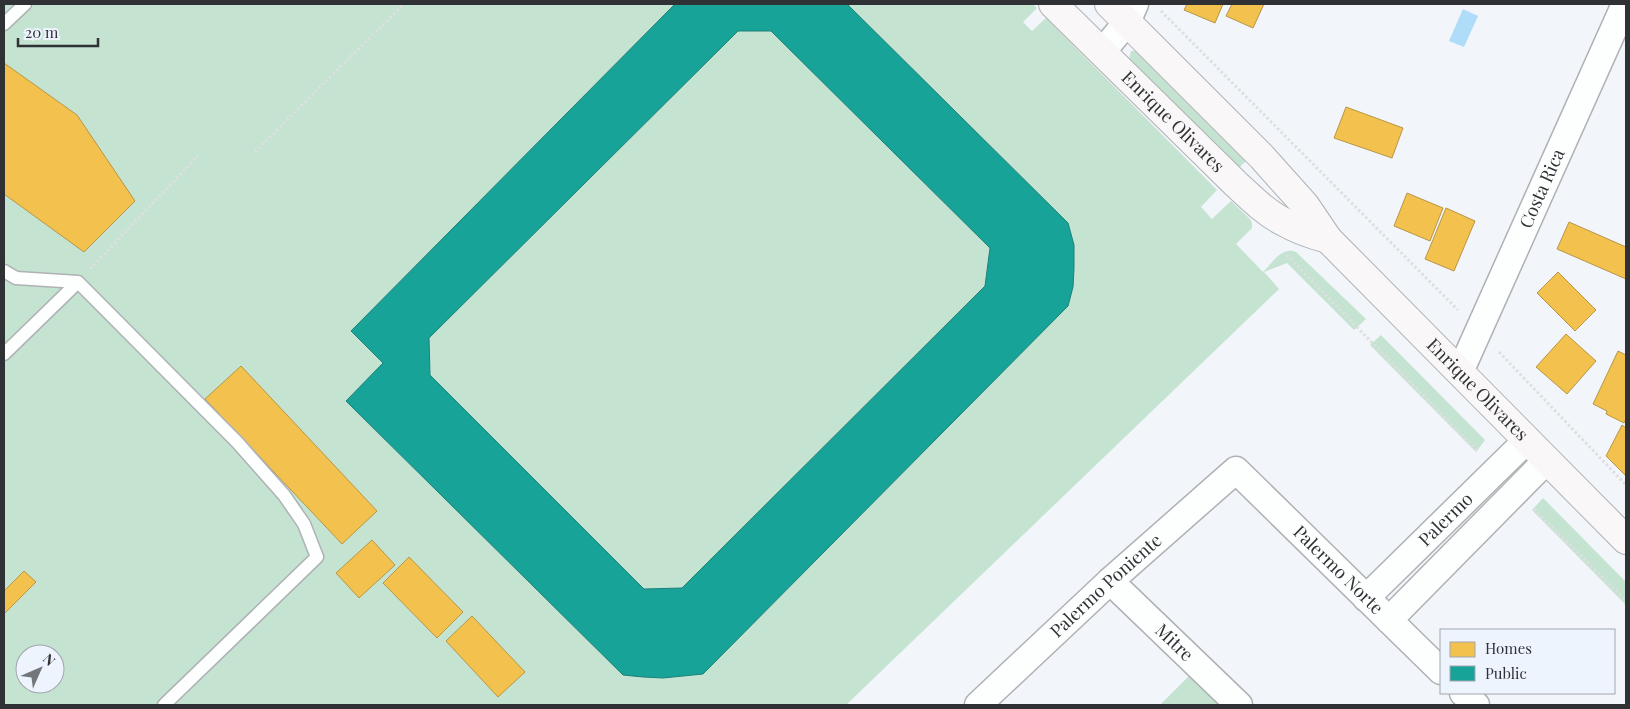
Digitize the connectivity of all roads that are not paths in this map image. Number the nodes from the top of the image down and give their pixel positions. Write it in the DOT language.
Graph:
graph roads {
  1 [pos="25,4"];
  2 [pos="1053,4"];
  3 [pos="1625,4"];
  4 [pos="1124,10"];
  5 [pos="4,24"];
  6 [pos="1102,52"];
  7 [pos="1328,240"];
  8 [pos="4,271"];
  9 [pos="78,282"];
  10 [pos="4,354"];
  11 [pos="1460,372"];
  12 [pos="1527,440"];
  13 [pos="1547,460"];
  14 [pos="1236,470"];
  15 [pos="1626,540"];
  16 [pos="1110,581"];
  17 [pos="1366,598"];
  18 [pos="1389,620"];
  19 [pos="1440,670"];
  20 [pos="1464,694"];
  21 [pos="164,705"];
  22 [pos="978,705"];
  23 [pos="1239,705"];
  24 [pos="1476,705"];
  1 -- 5 [label="lane"];
  2 -- 6 [label="main road, Enrique Olivares"];
  3 -- 11 [label="street, Costa Rica"];
  4 -- 6 [label="street"];
  4 -- 7 [label="main road, Enrique Olivares"];
  6 -- 7 [label="main road, Enrique Olivares"];
  7 -- 11 [label="main road, Enrique Olivares"];
  8 -- 9 [label="lane"];
  9 -- 10 [label="lane"];
  9 -- 21 [label="lane"];
  11 -- 12 [label="main road, Enrique Olivares"];
  12 -- 13 [label="main road, Enrique Olivares"];
  12 -- 17 [label="street, Palermo"];
  13 -- 15 [label="main road, Enrique Olivares"];
  13 -- 18 [label="street, Palermo"];
  14 -- 16 [label="street, Palermo Poniente"];
  14 -- 17 [label="street, Palermo Norte"];
  16 -- 22 [label="street, Palermo Poniente"];
  16 -- 23 [label="street, Mitre"];
  17 -- 18 [label="street, Palermo Norte"];
  18 -- 19 [label="street, Palermo Norte"];
  20 -- 24 [label="street"];
}
